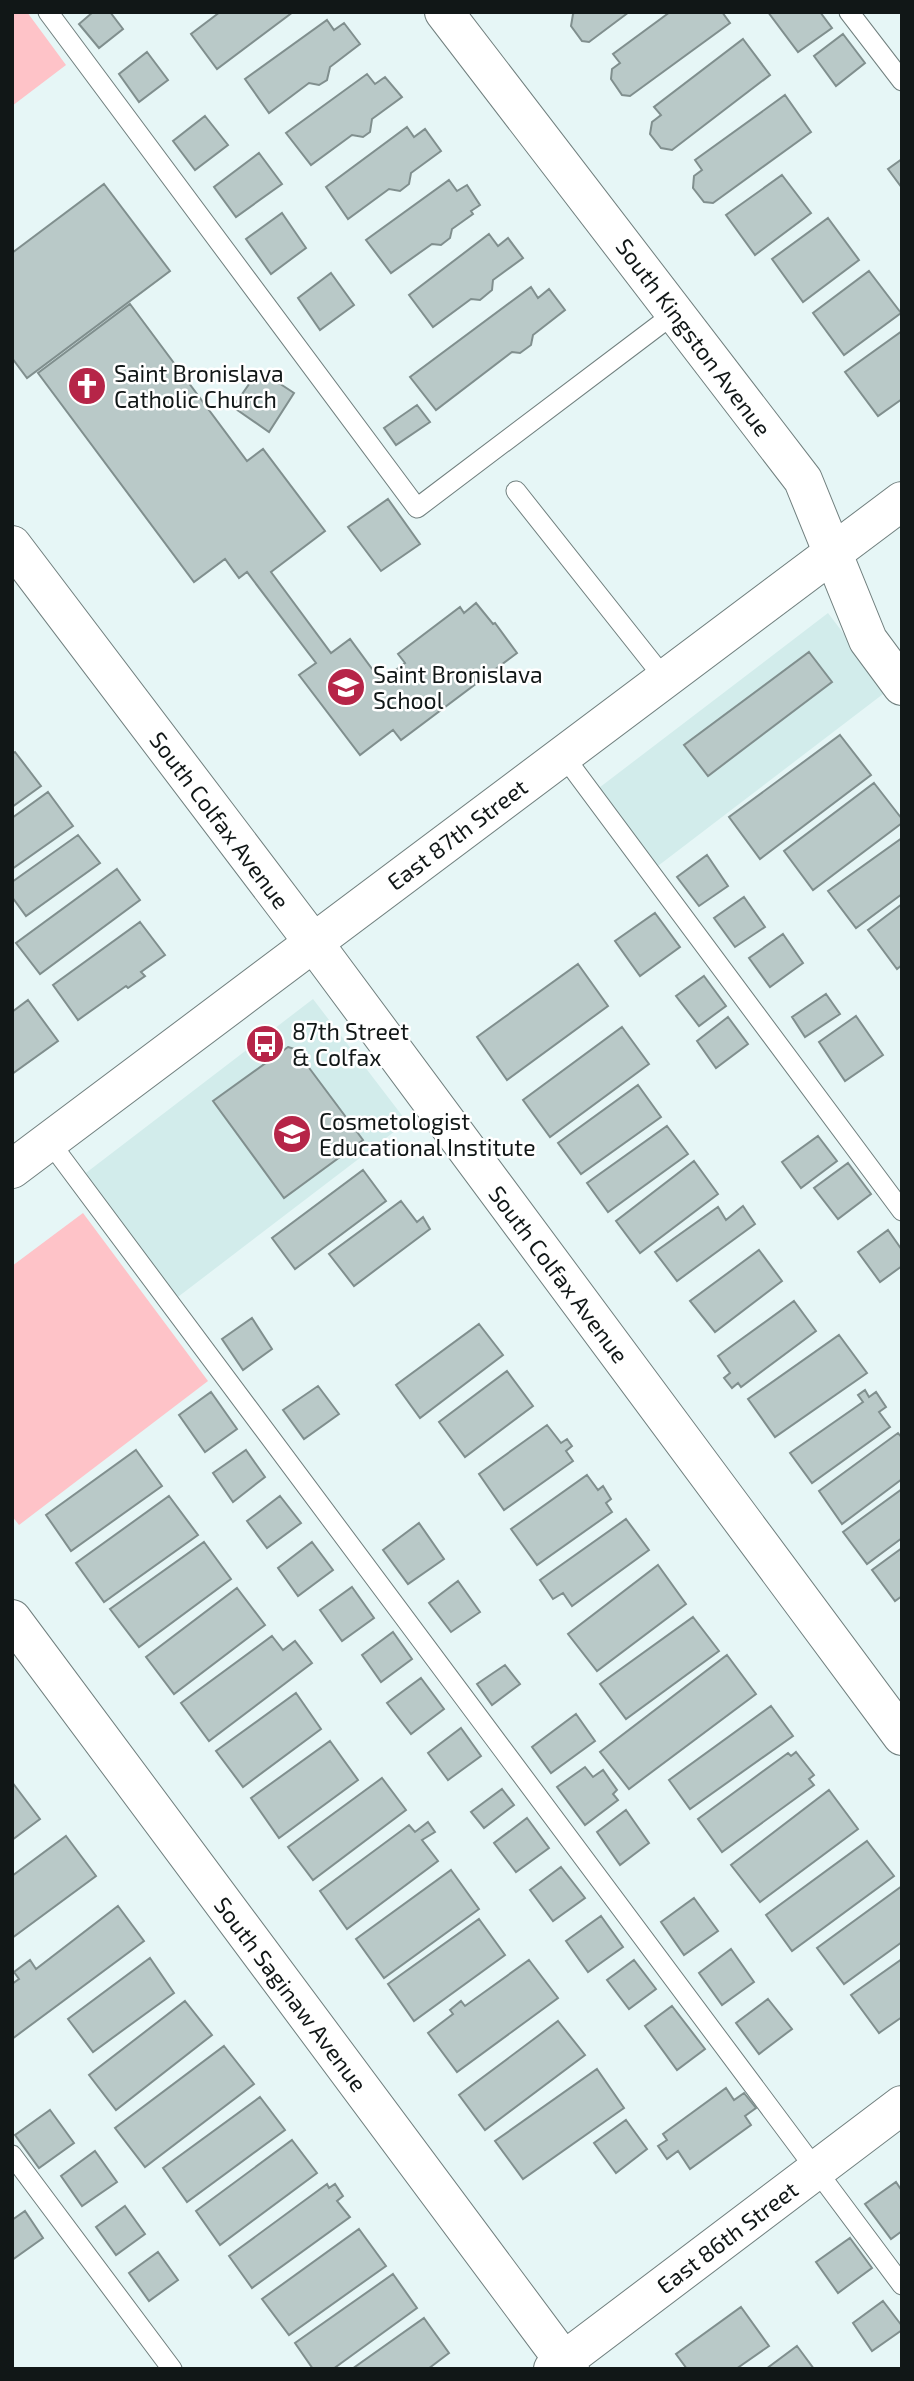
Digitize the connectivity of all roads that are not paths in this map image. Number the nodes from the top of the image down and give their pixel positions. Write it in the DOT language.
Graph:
graph roads {
  1 [pos="48,12"];
  2 [pos="444,12"];
  3 [pos="849,12"];
  4 [pos="902,81"];
  5 [pos="675,313"];
  6 [pos="516,491"];
  7 [pos="902,501"];
  8 [pos="12,545"];
  9 [pos="833,552"];
  10 [pos="665,679"];
  11 [pos="902,685"];
  12 [pos="563,755"];
  13 [pos="313,942"];
  14 [pos="49,1141"];
  15 [pos="12,1169"];
  16 [pos="902,1212"];
  17 [pos="12,1619"];
  18 [pos="902,1736"];
  19 [pos="902,2105"];
  20 [pos="12,2155"];
  21 [pos="816,2170"];
  22 [pos="902,2285"];
  23 [pos="562,2366"];
  24 [pos="172,2369"];
  1 -- 5 [label="lane"];
  2 -- 5 [label="street, South Kingston Avenue"];
  3 -- 4 [label="lane"];
  5 -- 9 [label="street, South Kingston Avenue"];
  6 -- 10 [label="lane"];
  7 -- 9 [label="street, East 87th Street"];
  8 -- 13 [label="street, South Colfax Avenue"];
  9 -- 10 [label="street, East 87th Street"];
  9 -- 11 [label="street, South Kingston Avenue"];
  10 -- 12 [label="street, East 87th Street"];
  12 -- 13 [label="street, East 87th Street"];
  12 -- 16 [label="lane"];
  13 -- 14 [label="street, East 87th Street"];
  13 -- 18 [label="street, South Colfax Avenue"];
  14 -- 15 [label="street, East 87th Street"];
  14 -- 21 [label="lane"];
  17 -- 23 [label="street, South Saginaw Avenue"];
  19 -- 21 [label="street, East 86th Street"];
  20 -- 24 [label="lane"];
  21 -- 22 [label="lane"];
  21 -- 23 [label="street, East 86th Street"];
}
